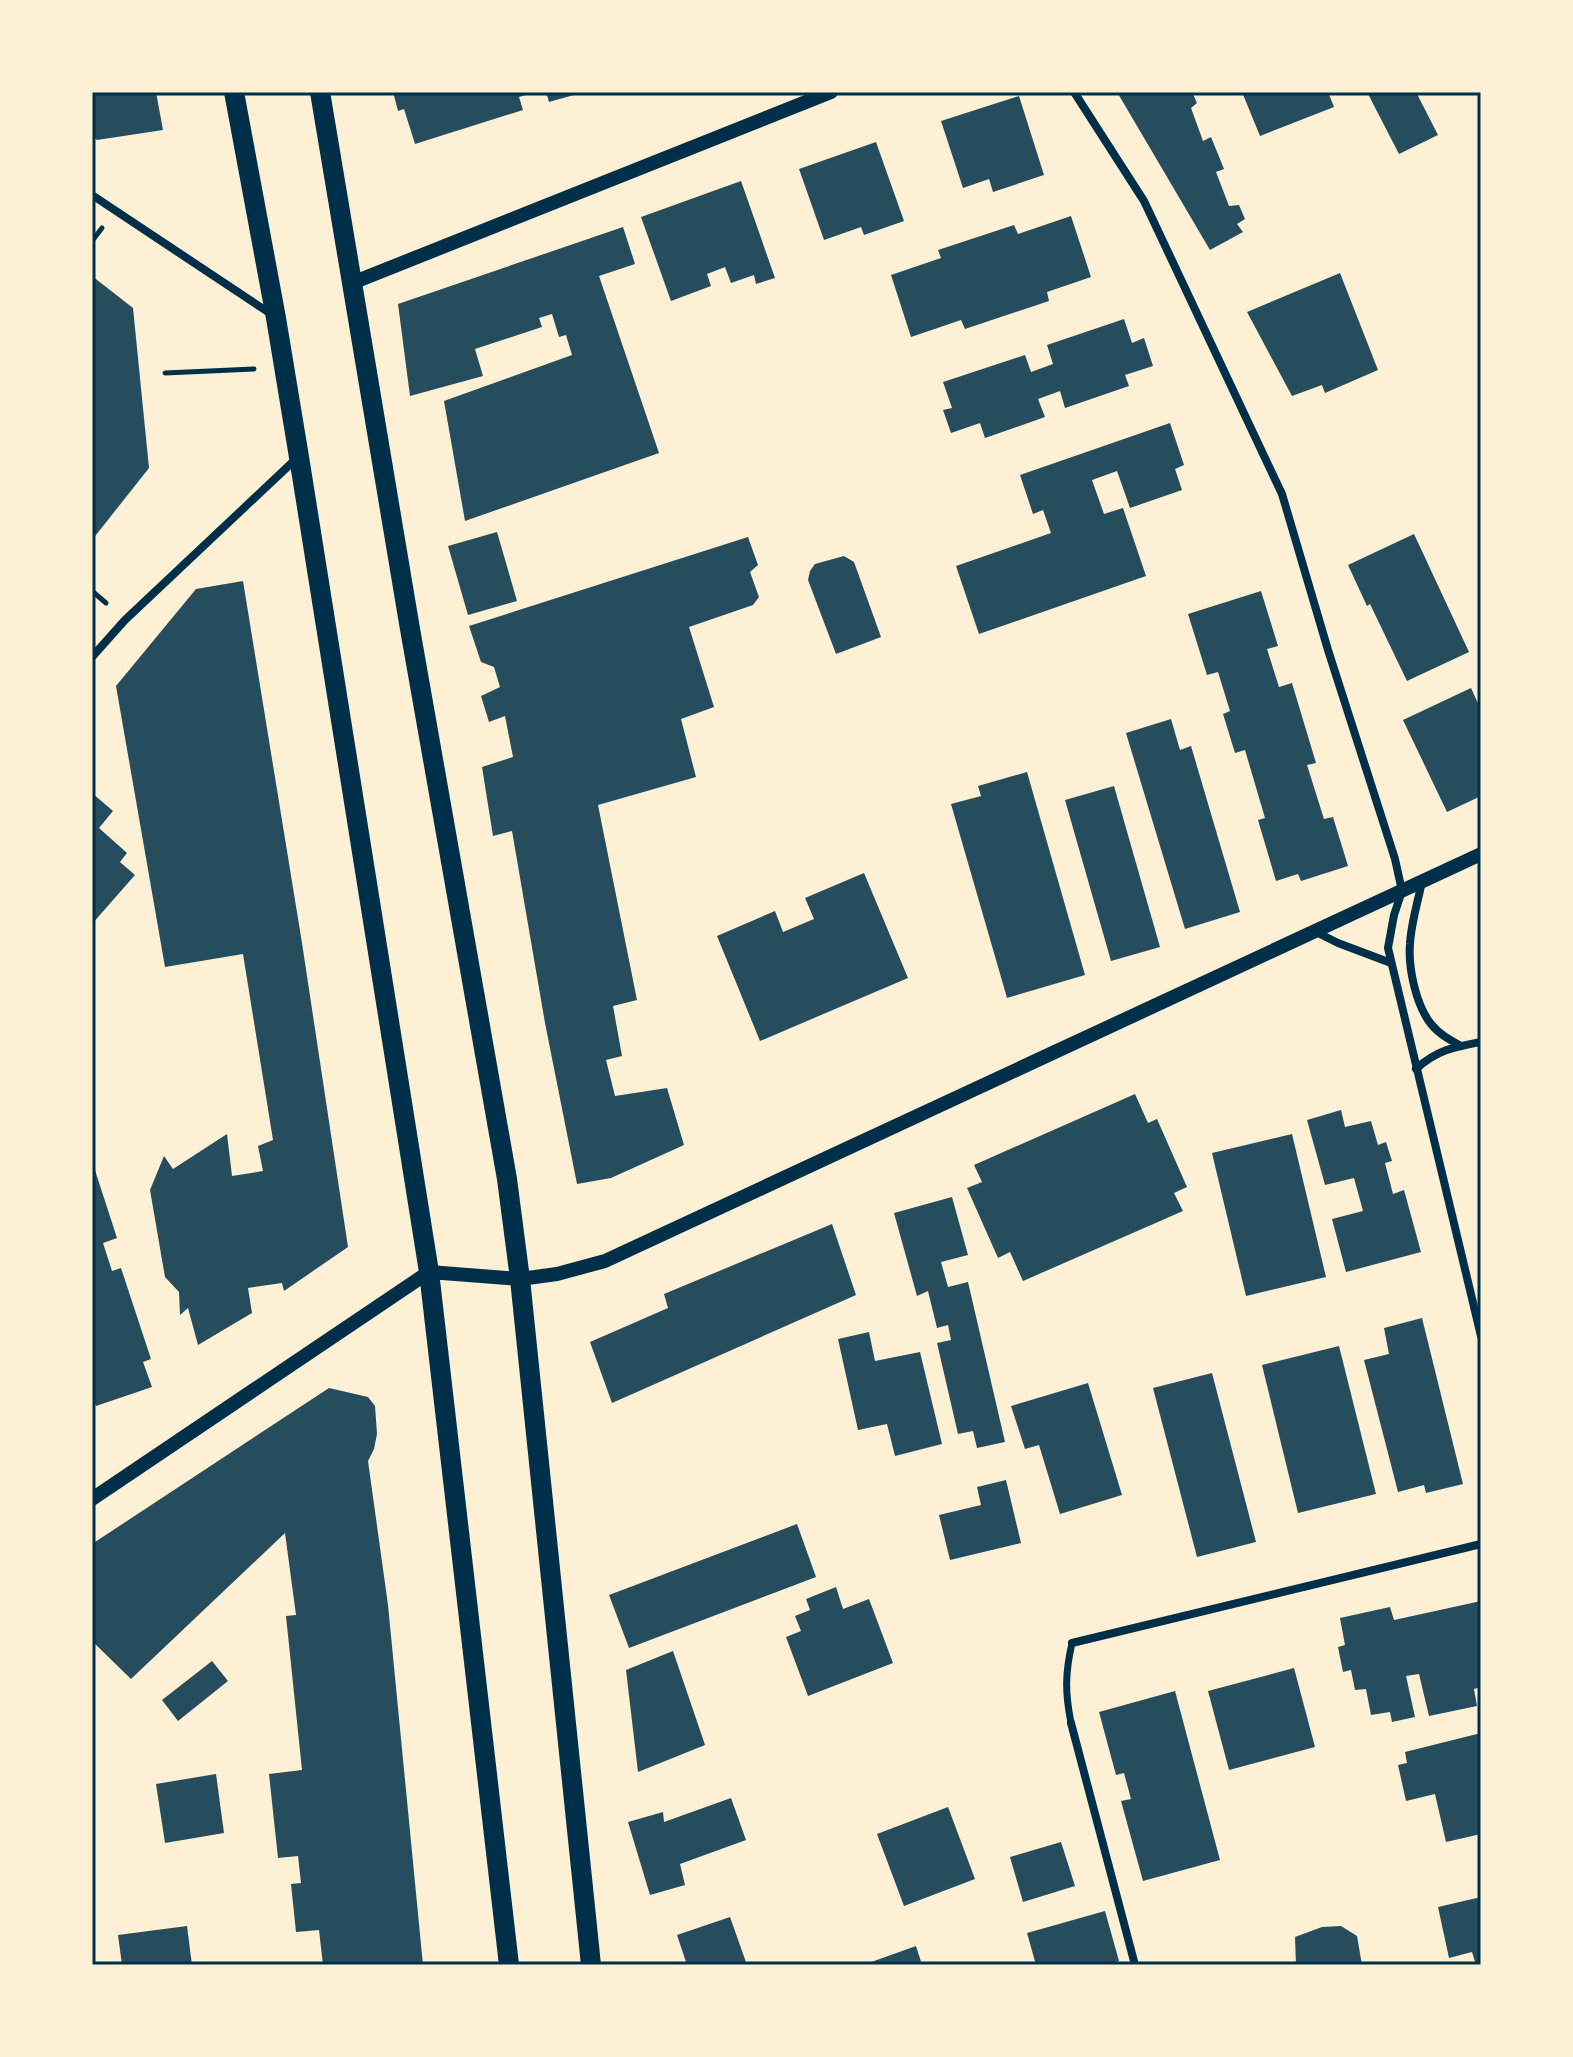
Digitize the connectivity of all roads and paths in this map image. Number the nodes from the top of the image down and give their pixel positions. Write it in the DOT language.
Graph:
graph roads {
  1 [pos="234,92"];
  2 [pos="320,92"];
  3 [pos="831,92"];
  4 [pos="1074,92"];
  5 [pos="92,195"];
  6 [pos="352,283"];
  7 [pos="276,318"];
  8 [pos="283,368"];
  9 [pos="165,373"];
  10 [pos="299,457"];
  11 [pos="92,657"];
  12 [pos="1481,854"];
  13 [pos="1422,881"];
  14 [pos="1402,891"];
  15 [pos="1316,932"];
  16 [pos="1391,963"];
  17 [pos="1481,1042"];
  18 [pos="1461,1046"];
  19 [pos="1416,1069"];
  20 [pos="429,1272"];
  21 [pos="520,1279"];
  22 [pos="1481,1336"];
  23 [pos="92,1499"];
  24 [pos="1481,1544"];
  25 [pos="1072,1643"];
  26 [pos="1071,1723"];
  27 [pos="509,1965"];
  28 [pos="591,1965"];
  29 [pos="1135,1965"];
  1 -- 7 [label="main road"];
  2 -- 6 [label="main road"];
  3 -- 6 [label="street"];
  4 -- 14 [label="street"];
  5 -- 7 [label="street"];
  6 -- 21 [label="main road"];
  7 -- 8 [label="main road"];
  8 -- 9 [label="path"];
  8 -- 10 [label="main road"];
  10 -- 11 [label="street"];
  10 -- 20 [label="main road"];
  12 -- 13 [label="street"];
  13 -- 14 [label="street"];
  13 -- 18 [label="street"];
  14 -- 15 [label="street"];
  14 -- 16 [label="street"];
  15 -- 16 [label="street"];
  15 -- 21 [label="street"];
  16 -- 19 [label="street"];
  17 -- 18 [label="street"];
  18 -- 19 [label="street"];
  19 -- 22 [label="street"];
  20 -- 21 [label="street"];
  20 -- 23 [label="street"];
  20 -- 27 [label="main road"];
  21 -- 28 [label="main road"];
  24 -- 25 [label="street"];
  25 -- 26 [label="street"];
  26 -- 29 [label="street"];
}
